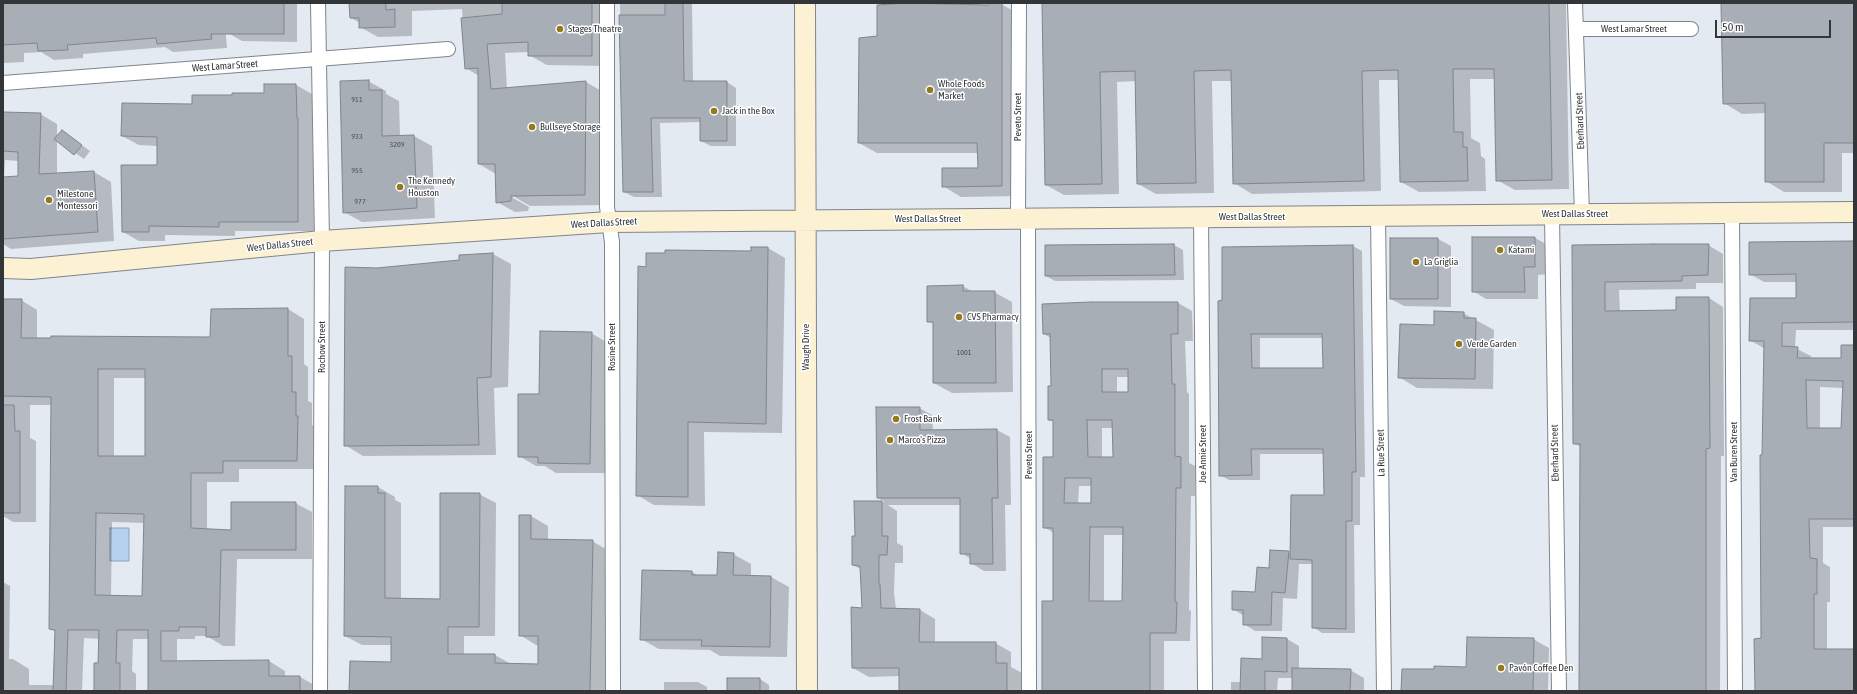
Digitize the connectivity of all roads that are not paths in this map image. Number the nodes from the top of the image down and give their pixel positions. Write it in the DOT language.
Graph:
graph roads {
  1 [pos="318,3"];
  2 [pos="607,3"];
  3 [pos="805,3"];
  4 [pos="1027,3"];
  5 [pos="1575,3"];
  6 [pos="1018,10"];
  7 [pos="1691,28"];
  8 [pos="1577,29"];
  9 [pos="448,49"];
  10 [pos="318,59"];
  11 [pos="3,83"];
  12 [pos="1854,212"];
  13 [pos="1732,213"];
  14 [pos="1582,214"];
  15 [pos="1552,215"];
  16 [pos="1378,216"];
  17 [pos="1201,217"];
  18 [pos="1023,218"];
  19 [pos="806,220"];
  20 [pos="609,222"];
  21 [pos="322,241"];
  22 [pos="3,268"];
  23 [pos="320,691"];
  24 [pos="613,691"];
  25 [pos="807,691"];
  26 [pos="1029,691"];
  27 [pos="1205,691"];
  28 [pos="1384,691"];
  29 [pos="1558,691"];
  30 [pos="1735,691"];
  1 -- 10 [label="street, Rochow Street"];
  2 -- 20 [label="street, Rosine Street"];
  3 -- 19 [label="main road, Waugh Drive"];
  4 -- 6 [label="street, Peveto Street"];
  5 -- 8 [label="street, Eberhard Street"];
  6 -- 18 [label="street, Peveto Street"];
  7 -- 8 [label="street, West Lamar Street"];
  8 -- 14 [label="street, Eberhard Street"];
  9 -- 10 [label="street, West Lamar Street"];
  10 -- 11 [label="street, West Lamar Street"];
  10 -- 21 [label="street, Rochow Street"];
  12 -- 13 [label="main road, West Dallas Street"];
  13 -- 14 [label="main road, West Dallas Street"];
  13 -- 30 [label="street, Van Buren Street"];
  14 -- 15 [label="main road, West Dallas Street"];
  15 -- 16 [label="main road, West Dallas Street"];
  15 -- 29 [label="street, Eberhard Street"];
  16 -- 17 [label="main road, West Dallas Street"];
  16 -- 28 [label="street, La Rue Street"];
  17 -- 18 [label="main road, West Dallas Street"];
  17 -- 27 [label="street, Joe Annie Street"];
  18 -- 19 [label="main road, West Dallas Street"];
  18 -- 26 [label="street, Peveto Street"];
  19 -- 20 [label="main road, West Dallas Street"];
  19 -- 25 [label="main road, Waugh Drive"];
  20 -- 21 [label="main road, West Dallas Street"];
  20 -- 24 [label="street, Rosine Street"];
  21 -- 22 [label="main road, West Dallas Street"];
  21 -- 23 [label="street, Rochow Street"];
}
